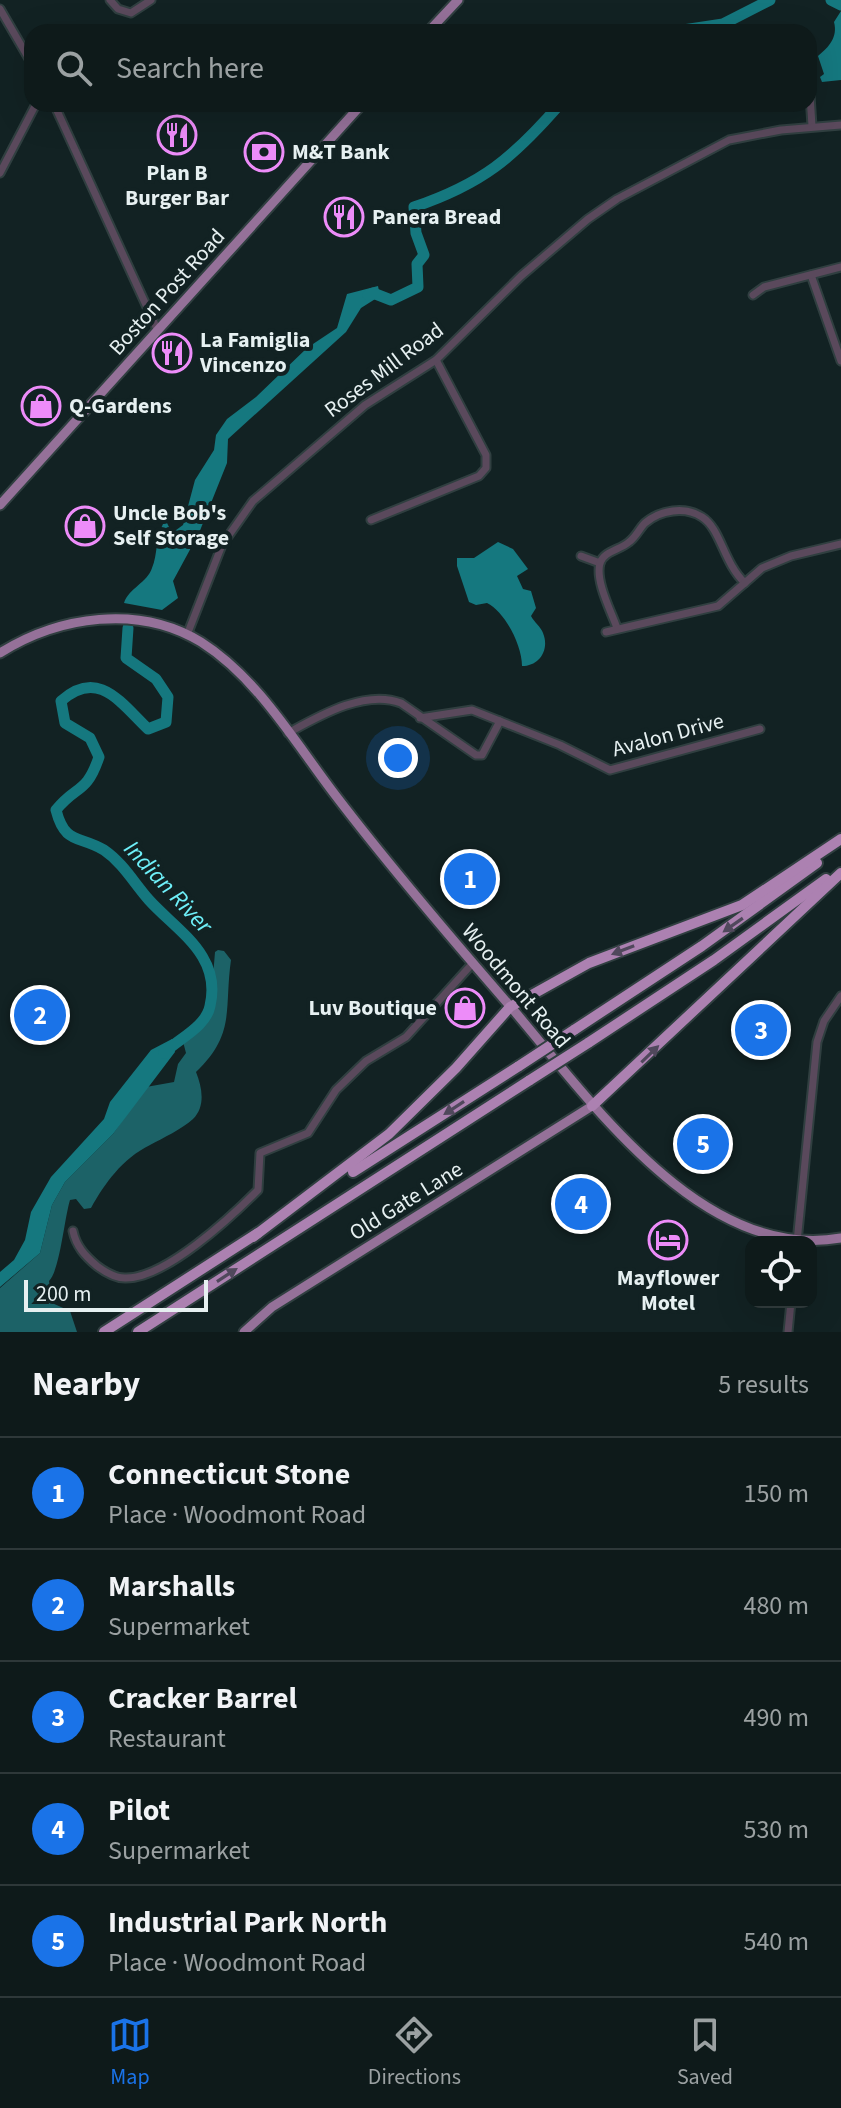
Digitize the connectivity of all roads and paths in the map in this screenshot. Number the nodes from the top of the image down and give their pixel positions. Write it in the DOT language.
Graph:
graph roads {
  1 [pos="110,0"];
  2 [pos="151,0"];
  3 [pos="458,0"];
  4 [pos="0,9"];
  5 [pos="436,24"];
  6 [pos="24,50"];
  7 [pos="32,112"];
  8 [pos="58,112"];
  9 [pos="355,112"];
  10 [pos="811,112"];
  11 [pos="841,125"];
  12 [pos="812,126"];
  13 [pos="0,173"];
  14 [pos="841,267"];
  15 [pos="811,275"];
  16 [pos="753,295"];
  17 [pos="157,329"];
  18 [pos="436,360"];
  19 [pos="841,361"];
  20 [pos="0,505"];
  21 [pos="371,520"];
  22 [pos="841,544"];
  23 [pos="581,556"];
  24 [pos="600,563"];
  25 [pos="745,583"];
  26 [pos="617,628"];
  27 [pos="606,632"];
  28 [pos="187,635"];
  29 [pos="0,653"];
  30 [pos="420,718"];
  31 [pos="500,721"];
  32 [pos="760,729"];
  33 [pos="288,733"];
  34 [pos="841,842"];
  35 [pos="841,871"];
  36 [pos="472,964"];
  37 [pos="841,996"];
  38 [pos="510,1007"];
  39 [pos="592,1106"];
  40 [pos="73,1231"];
  41 [pos="772,1236"];
  42 [pos="797,1236"];
  43 [pos="253,1237"];
  44 [pos="841,1238"];
  45 [pos="817,1240"];
  46 [pos="790,1308"];
  47 [pos="104,1332"];
  48 [pos="138,1332"];
  49 [pos="244,1332"];
  50 [pos="788,1332"];
  1 -- 2 [label="street"];
  3 -- 5 [label="main road"];
  4 -- 6 [label="street"];
  7 -- 13 [label="street"];
  8 -- 17 [label="street"];
  9 -- 17 [label="main road, Boston Post Road"];
  10 -- 12 [label="street"];
  11 -- 12 [label="street, Roses Mill Road"];
  12 -- 18 [label="street, Roses Mill Road"];
  14 -- 15 [label="street"];
  15 -- 16 [label="street"];
  15 -- 19 [label="street"];
  17 -- 20 [label="main road, Boston Post Road"];
  18 -- 21 [label="street"];
  18 -- 28 [label="street, Roses Mill Road"];
  22 -- 25 [label="street"];
  23 -- 24 [label="street"];
  24 -- 25 [label="street"];
  24 -- 26 [label="street"];
  25 -- 26 [label="street"];
  26 -- 27 [label="street"];
  28 -- 29 [label="main road"];
  28 -- 33 [label="main road, Woodmont Road"];
  30 -- 31 [label="street, Avalon Drive"];
  30 -- 31 [label="street"];
  30 -- 33 [label="street"];
  31 -- 32 [label="street, Avalon Drive"];
  33 -- 36 [label="main road, Woodmont Road"];
  34 -- 38 [label="highway, one-way"];
  34 -- 43 [label="highway, one-way, bridge"];
  39 -- 35 [label="highway, one-way"];
  48 -- 35 [label="highway, one-way, bridge"];
  36 -- 38 [label="main road, Woodmont Road"];
  36 -- 40 [label="street"];
  37 -- 42 [label="street"];
  38 -- 39 [label="main road, Woodmont Road"];
  38 -- 43 [label="highway"];
  39 -- 41 [label="main road, Woodmont Road"];
  39 -- 49 [label="main road, Old Gate Lane"];
  43 -- 47 [label="highway"];
  44 -- 45 [label="main road, Woodmont Road"];
  46 -- 50 [label="street"];
}
